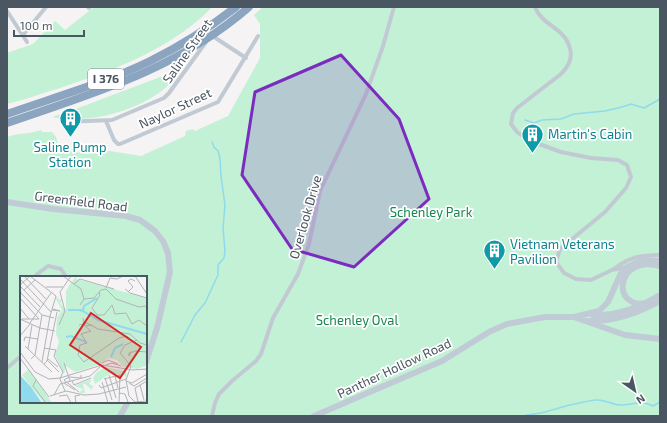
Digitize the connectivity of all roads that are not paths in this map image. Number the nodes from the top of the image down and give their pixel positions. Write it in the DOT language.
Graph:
graph roads {
  1 [pos="46,7"];
  2 [pos="230,7"];
  3 [pos="236,7"];
  4 [pos="249,7"];
  5 [pos="394,7"];
  6 [pos="535,7"];
  7 [pos="7,11"];
  8 [pos="23,34"];
  9 [pos="211,35"];
  10 [pos="258,36"];
  11 [pos="27,42"];
  12 [pos="246,58"];
  13 [pos="62,104"];
  14 [pos="7,114"];
  15 [pos="106,121"];
  16 [pos="64,122"];
  17 [pos="7,123"];
  18 [pos="7,127"];
  19 [pos="7,202"];
  20 [pos="660,255"];
  21 [pos="660,261"];
  22 [pos="660,266"];
  23 [pos="627,267"];
  24 [pos="612,270"];
  25 [pos="36,276"];
  26 [pos="65,276"];
  27 [pos="660,295"];
  28 [pos="660,301"];
  29 [pos="647,302"];
  30 [pos="583,318"];
  31 [pos="660,339"];
  32 [pos="20,357"];
  33 [pos="147,359"];
  34 [pos="7,368"];
  35 [pos="127,403"];
  36 [pos="120,416"];
  37 [pos="212,416"];
  38 [pos="314,416"];
  1 -- 8 [label="street"];
  2 -- 9 [label="street, Saline Street"];
  3 -- 14 [label="highway, I 376"];
  4 -- 13 [label="highway, I 376"];
  5 -- 37 [label="street, Overlook Drive"];
  6 -- 24 [label="street"];
  7 -- 8 [label="street"];
  8 -- 11 [label="street"];
  9 -- 12 [label="street"];
  9 -- 15 [label="street, Saline Street"];
  10 -- 12 [label="street, Naylor Street"];
  12 -- 15 [label="street, Naylor Street"];
  13 -- 17 [label="highway, I 376"];
  13 -- 18 [label="highway"];
  15 -- 16 [label="street, Saline Street"];
  19 -- 33 [label="main road, Greenfield Road"];
  20 -- 24 [label="street"];
  21 -- 23 [label="main road"];
  22 -- 29 [label="main road"];
  23 -- 24 [label="street"];
  23 -- 30 [label="main road"];
  25 -- 26 [label="street"];
  27 -- 29 [label="main road"];
  28 -- 30 [label="main road"];
  29 -- 30 [label="main road"];
  30 -- 31 [label="main road"];
  30 -- 38 [label="main road, Panther Hollow Road"];
  32 -- 34 [label="street"];
  35 -- 36 [label="main road"];
}
